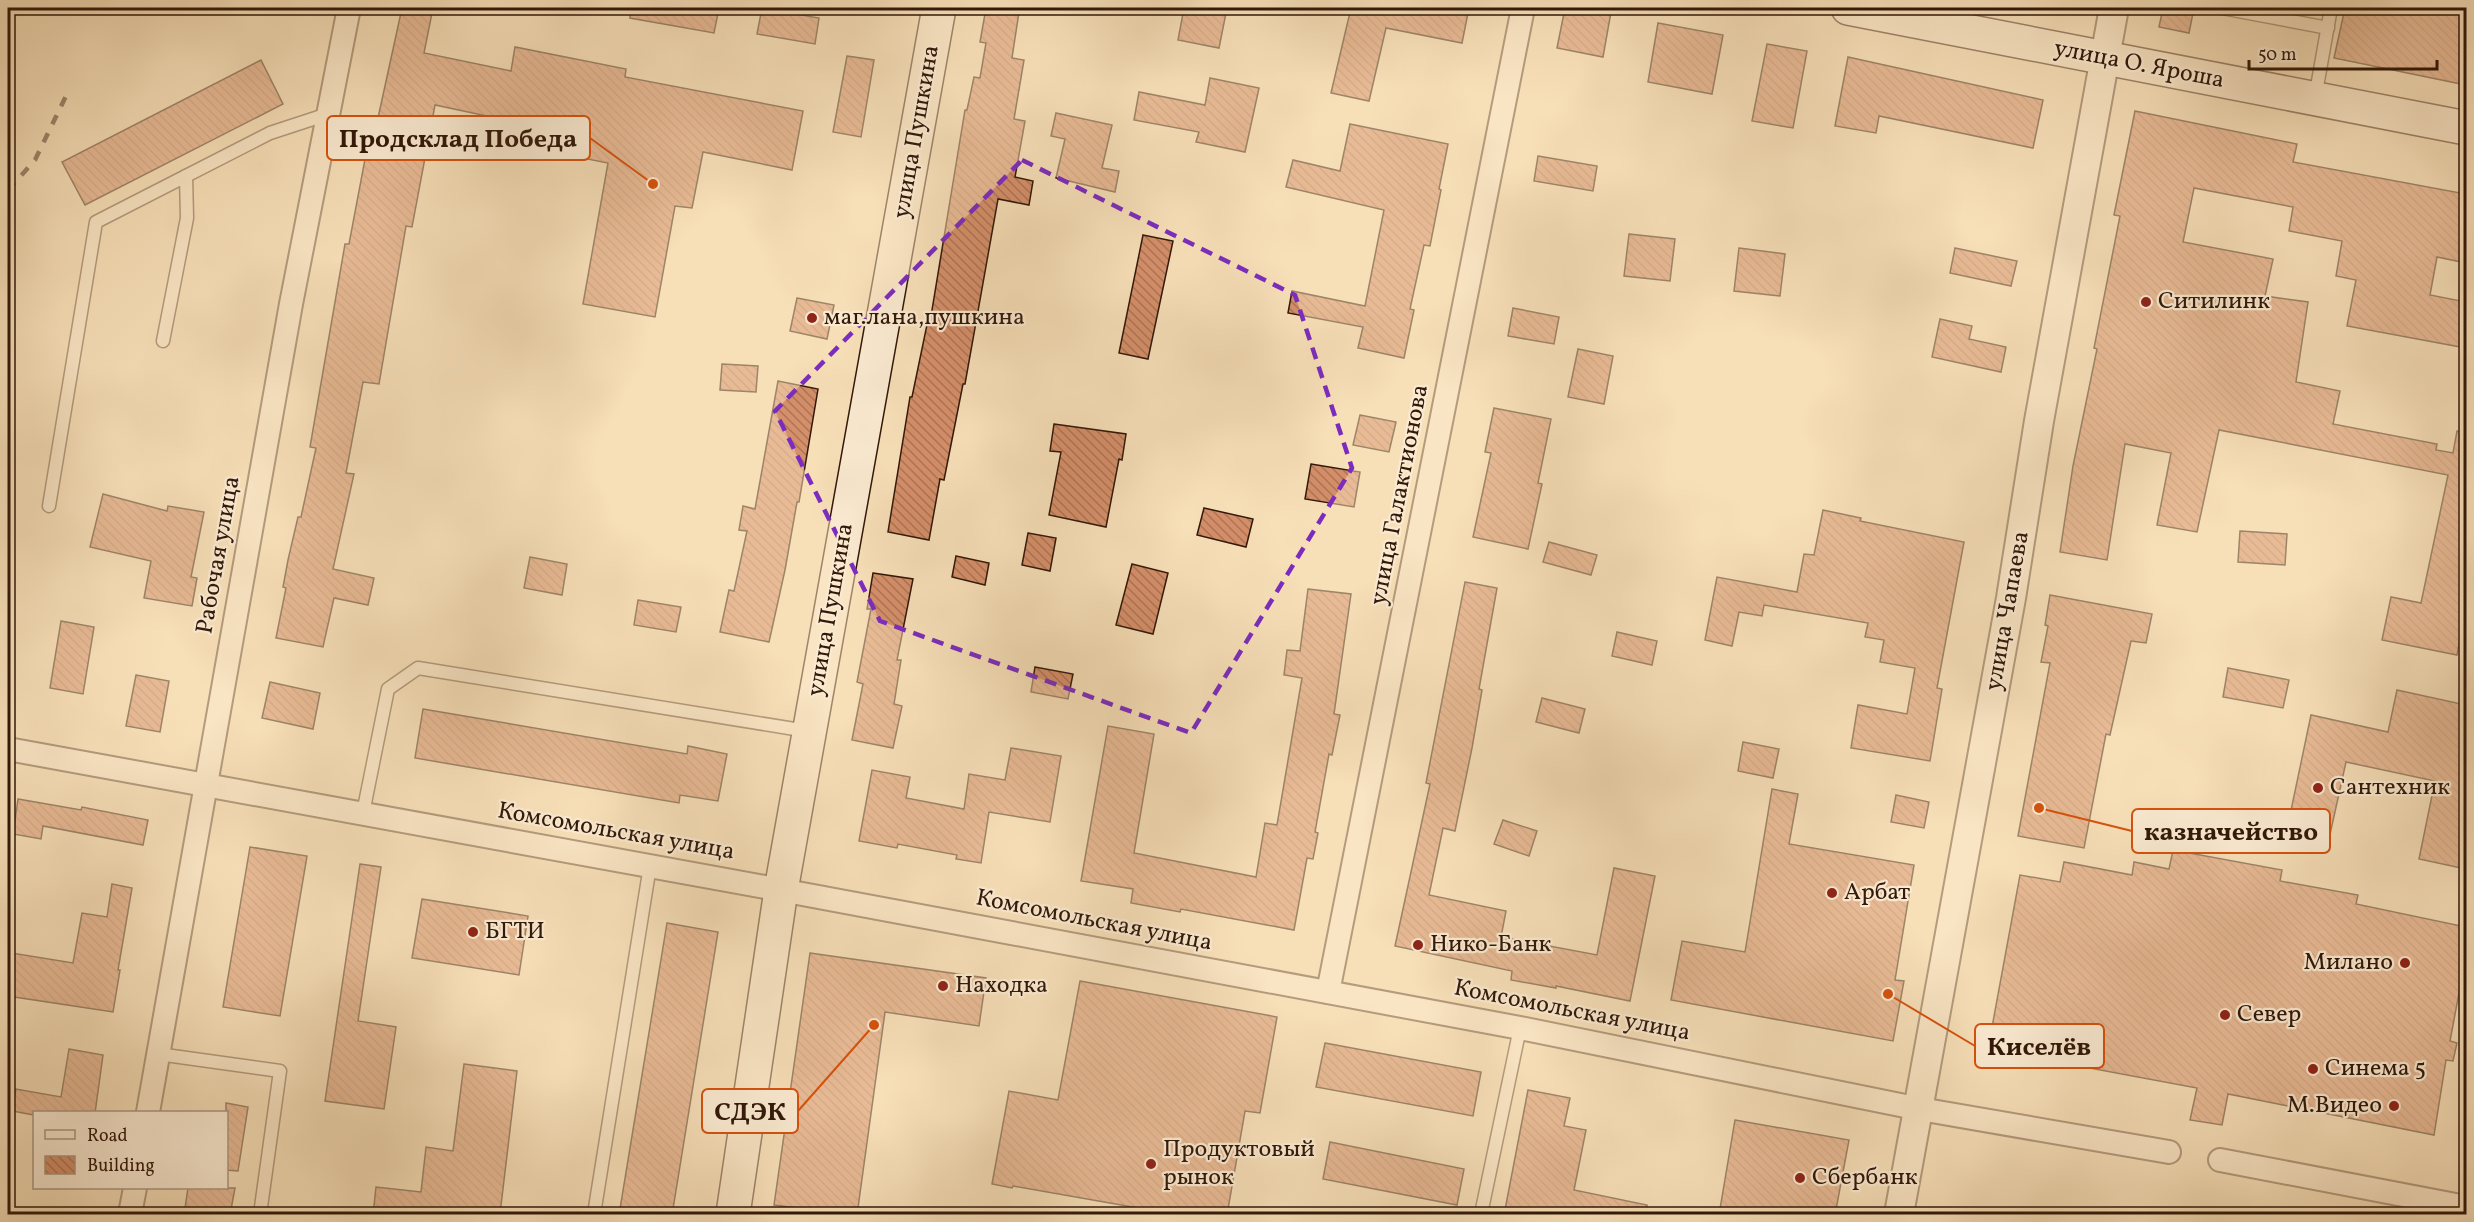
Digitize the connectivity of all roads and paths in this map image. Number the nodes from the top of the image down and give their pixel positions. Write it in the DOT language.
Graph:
graph roads {
  1 [pos="349,8"];
  2 [pos="939,8"];
  3 [pos="1523,8"];
  4 [pos="1848,8"];
  5 [pos="2114,8"];
  6 [pos="2222,8"];
  7 [pos="2331,8"];
  8 [pos="2328,28"];
  9 [pos="2105,59"];
  10 [pos="2315,99"];
  11 [pos="328,114"];
  12 [pos="2466,128"];
  13 [pos="186,176"];
  14 [pos="163,341"];
  15 [pos="49,506"];
  16 [pos="809,732"];
  17 [pos="8,749"];
  18 [pos="206,784"];
  19 [pos="363,813"];
  20 [pos="650,866"];
  21 [pos="781,890"];
  22 [pos="1328,992"];
  23 [pos="1521,1028"];
  24 [pos="159,1054"];
  25 [pos="1920,1109"];
  26 [pos="148,1111"];
  27 [pos="2169,1152"];
  28 [pos="2220,1160"];
  29 [pos="135,1189"];
  30 [pos="2466,1207"];
  31 [pos="130,1215"];
  32 [pos="260,1215"];
  33 [pos="594,1215"];
  34 [pos="733,1215"];
  35 [pos="1481,1215"];
  36 [pos="1899,1215"];
  1 -- 11 [label="street, Рабочая улица"];
  2 -- 16 [label="main road, улица Пушкина"];
  3 -- 22 [label="street, улица Галактионова"];
  4 -- 9 [label="main road, улица О. Яроша"];
  5 -- 9 [label="street, улица Чапаева"];
  6 -- 8 [label="lane"];
  7 -- 8 [label="lane"];
  8 -- 10 [label="lane"];
  9 -- 10 [label="main road, улица О. Яроша"];
  9 -- 25 [label="street, улица Чапаева"];
  10 -- 12 [label="main road, улица О. Яроша"];
  11 -- 13 [label="lane"];
  11 -- 18 [label="street, Рабочая улица"];
  13 -- 14 [label="lane"];
  13 -- 15 [label="lane"];
  16 -- 19 [label="lane"];
  16 -- 21 [label="main road, улица Пушкина"];
  17 -- 18 [label="street, Комсомольская улица"];
  18 -- 19 [label="street, Комсомольская улица"];
  18 -- 24 [label="street, Рабочая улица"];
  19 -- 20 [label="street, Комсомольская улица"];
  20 -- 21 [label="street, Комсомольская улица"];
  20 -- 33 [label="lane"];
  21 -- 22 [label="street, Комсомольская улица"];
  21 -- 34 [label="main road, улица Пушкина"];
  22 -- 23 [label="street, Комсомольская улица"];
  23 -- 25 [label="street, Комсомольская улица"];
  23 -- 35 [label="lane"];
  24 -- 26 [label="street, Рабочая улица"];
  24 -- 32 [label="lane"];
  25 -- 27 [label="street, Комсомольская улица"];
  25 -- 36 [label="street, улица Чапаева"];
  28 -- 30 [label="street"];
  29 -- 31 [label="street"];
}
